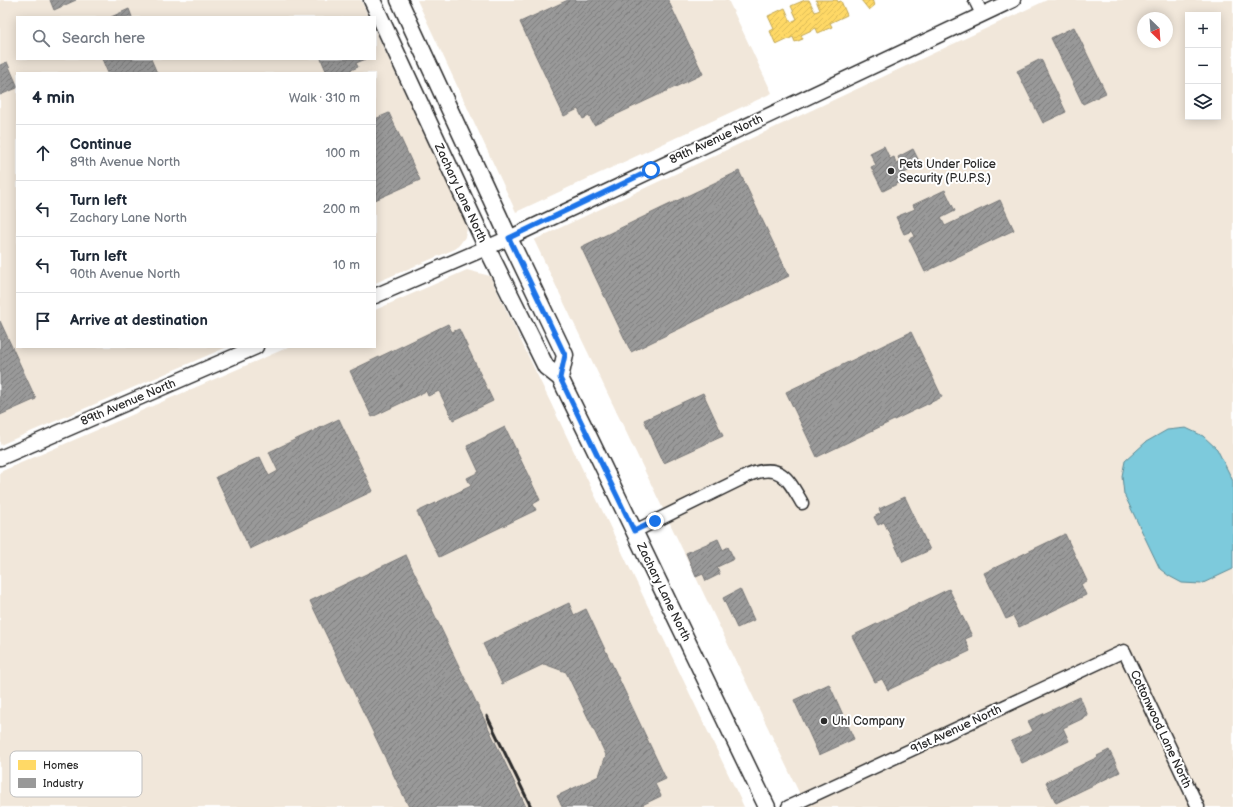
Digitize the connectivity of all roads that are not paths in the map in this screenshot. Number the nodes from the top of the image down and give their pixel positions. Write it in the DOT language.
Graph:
graph roads {
  1 [pos="372,0"];
  2 [pos="398,0"];
  3 [pos="975,0"];
  4 [pos="1013,0"];
  5 [pos="982,14"];
  6 [pos="509,238"];
  7 [pos="486,248"];
  8 [pos="376,296"];
  9 [pos="254,348"];
  10 [pos="560,378"];
  11 [pos="0,458"];
  12 [pos="802,504"];
  13 [pos="634,531"];
  14 [pos="1124,651"];
  15 [pos="767,807"];
  16 [pos="788,807"];
  17 [pos="1198,807"];
  1 -- 7 [label="main road, Zachary Lane North"];
  2 -- 6 [label="main road, Zachary Lane North"];
  3 -- 5 [label="street"];
  4 -- 5 [label="street, 89th Avenue North"];
  5 -- 6 [label="street, 89th Avenue North"];
  6 -- 7 [label="street, 89th Avenue North"];
  6 -- 10 [label="main road, Zachary Lane North"];
  7 -- 8 [label="street, 89th Avenue North"];
  7 -- 10 [label="main road, Zachary Lane North"];
  9 -- 11 [label="street, 89th Avenue North"];
  10 -- 13 [label="main road, Zachary Lane North"];
  12 -- 13 [label="street"];
  13 -- 15 [label="main road, Zachary Lane North"];
  14 -- 16 [label="street, 91st Avenue North"];
  14 -- 17 [label="street, Cottonwood Lane North"];
}
